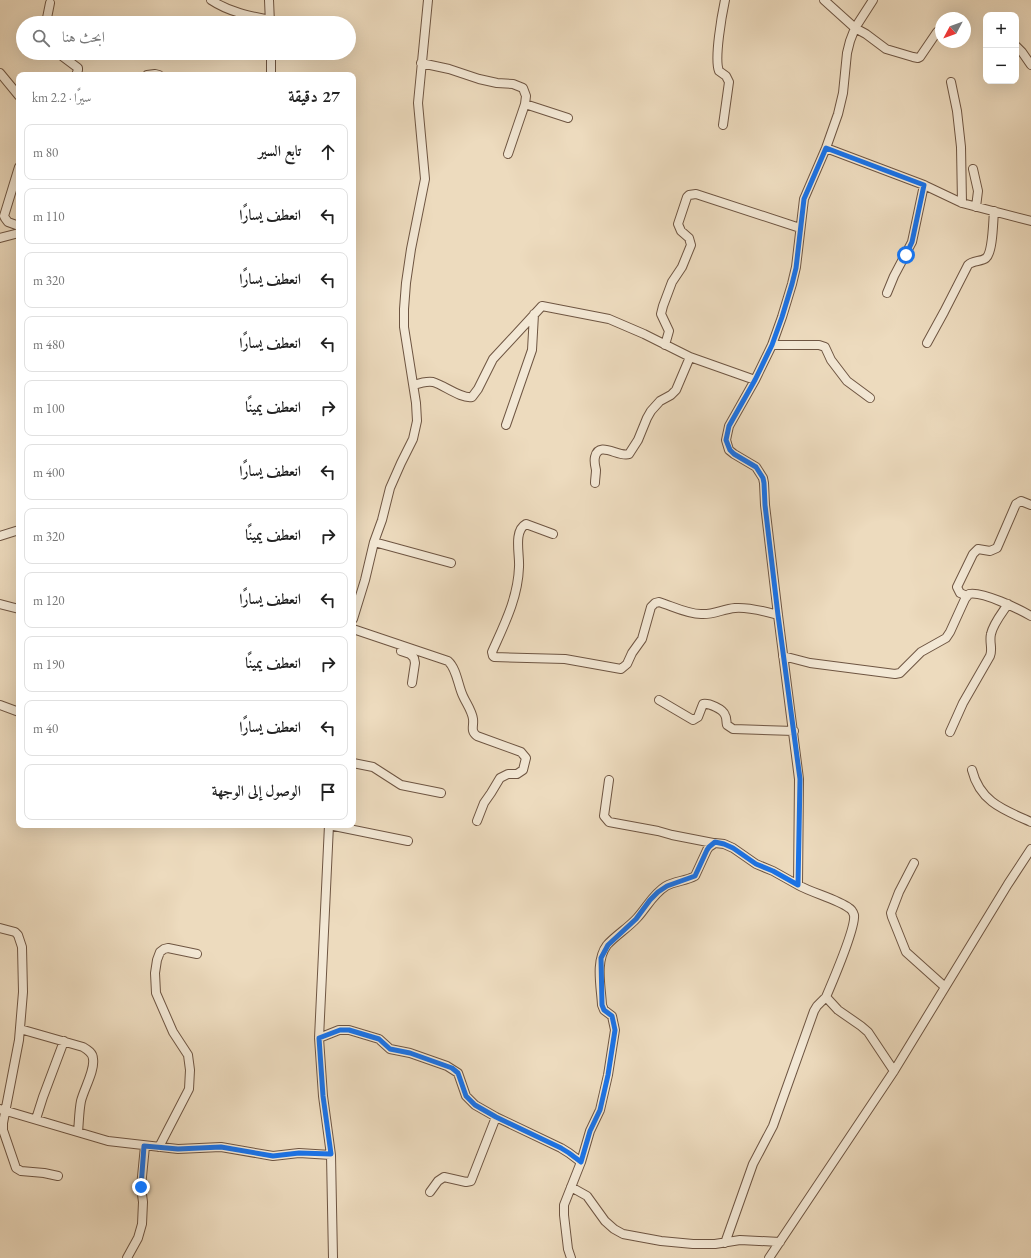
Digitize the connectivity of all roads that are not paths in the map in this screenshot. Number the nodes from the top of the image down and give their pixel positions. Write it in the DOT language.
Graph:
graph roads {
  1 [pos="211,0"];
  2 [pos="269,0"];
  3 [pos="428,0"];
  4 [pos="724,0"];
  5 [pos="824,0"];
  6 [pos="873,0"];
  7 [pos="50,4"];
  8 [pos="47,16"];
  9 [pos="248,16"];
  10 [pos="270,16"];
  11 [pos="855,28"];
  12 [pos="935,34"];
  13 [pos="1018,48"];
  14 [pos="67,60"];
  15 [pos="271,60"];
  16 [pos="421,63"];
  17 [pos="1031,65"];
  18 [pos="77,72"];
  19 [pos="271,72"];
  20 [pos="0,73"];
  21 [pos="951,82"];
  22 [pos="16,92"];
  23 [pos="525,104"];
  24 [pos="568,118"];
  25 [pos="723,125"];
  26 [pos="826,148"];
  27 [pos="508,154"];
  28 [pos="973,169"];
  29 [pos="16,177"];
  30 [pos="924,185"];
  31 [pos="962,203"];
  32 [pos="976,207"];
  33 [pos="994,211"];
  34 [pos="1031,221"];
  35 [pos="16,225"];
  36 [pos="800,228"];
  37 [pos="16,234"];
  38 [pos="0,238"];
  39 [pos="887,293"];
  40 [pos="534,314"];
  41 [pos="926,343"];
  42 [pos="665,344"];
  43 [pos="772,345"];
  44 [pos="690,358"];
  45 [pos="755,380"];
  46 [pos="414,385"];
  47 [pos="870,398"];
  48 [pos="506,425"];
  49 [pos="595,483"];
  50 [pos="1031,505"];
  51 [pos="16,531"];
  52 [pos="553,534"];
  53 [pos="0,536"];
  54 [pos="374,542"];
  55 [pos="451,562"];
  56 [pos="966,596"];
  57 [pos="0,604"];
  58 [pos="1008,604"];
  59 [pos="16,608"];
  60 [pos="356,610"];
  61 [pos="778,615"];
  62 [pos="1031,616"];
  63 [pos="356,630"];
  64 [pos="356,636"];
  65 [pos="783,656"];
  66 [pos="412,683"];
  67 [pos="659,700"];
  68 [pos="0,705"];
  69 [pos="16,711"];
  70 [pos="794,731"];
  71 [pos="950,732"];
  72 [pos="356,764"];
  73 [pos="972,770"];
  74 [pos="609,780"];
  75 [pos="441,793"];
  76 [pos="477,821"];
  77 [pos="1031,822"];
  78 [pos="329,828"];
  79 [pos="344,828"];
  80 [pos="408,841"];
  81 [pos="713,843"];
  82 [pos="1031,849"];
  83 [pos="1028,861"];
  84 [pos="914,863"];
  85 [pos="798,885"];
  86 [pos="0,928"];
  87 [pos="197,954"];
  88 [pos="945,987"];
  89 [pos="826,997"];
  90 [pos="20,1029"];
  91 [pos="319,1038"];
  92 [pos="64,1041"];
  93 [pos="894,1071"];
  94 [pos="3,1110"];
  95 [pos="496,1117"];
  96 [pos="36,1119"];
  97 [pos="78,1132"];
  98 [pos="144,1146"];
  99 [pos="159,1147"];
  100 [pos="331,1154"];
  101 [pos="581,1162"];
  102 [pos="58,1176"];
  103 [pos="571,1187"];
  104 [pos="430,1192"];
  105 [pos="726,1242"];
  106 [pos="780,1242"];
  107 [pos="127,1258"];
  108 [pos="333,1258"];
  109 [pos="571,1258"];
  110 [pos="769,1258"];
  1 -- 9 [label="street"];
  2 -- 10 [label="street"];
  3 -- 16 [label="street"];
  4 -- 25 [label="street"];
  5 -- 11 [label="street"];
  6 -- 11 [label="street"];
  7 -- 8 [label="street"];
  11 -- 12 [label="street"];
  11 -- 26 [label="street"];
  13 -- 17 [label="street"];
  14 -- 18 [label="street"];
  15 -- 19 [label="street"];
  16 -- 23 [label="street"];
  16 -- 46 [label="street"];
  20 -- 22 [label="street"];
  21 -- 31 [label="street"];
  23 -- 24 [label="street"];
  23 -- 27 [label="street"];
  26 -- 30 [label="street"];
  26 -- 36 [label="street"];
  28 -- 32 [label="street"];
  29 -- 35 [label="street"];
  30 -- 31 [label="street"];
  30 -- 39 [label="street"];
  31 -- 32 [label="street"];
  32 -- 33 [label="street"];
  33 -- 34 [label="street"];
  33 -- 41 [label="street"];
  36 -- 42 [label="street"];
  36 -- 43 [label="street"];
  37 -- 38 [label="street"];
  40 -- 42 [label="street"];
  40 -- 46 [label="street"];
  40 -- 48 [label="street"];
  42 -- 44 [label="street"];
  43 -- 45 [label="street"];
  43 -- 47 [label="street"];
  44 -- 45 [label="street"];
  44 -- 49 [label="street"];
  45 -- 61 [label="street"];
  46 -- 54 [label="street"];
  50 -- 56 [label="street"];
  51 -- 53 [label="street"];
  52 -- 61 [label="street"];
  54 -- 55 [label="street"];
  54 -- 60 [label="street"];
  56 -- 58 [label="street"];
  56 -- 65 [label="street"];
  57 -- 59 [label="street"];
  58 -- 62 [label="street"];
  58 -- 71 [label="street"];
  61 -- 65 [label="street"];
  63 -- 76 [label="street"];
  64 -- 66 [label="street"];
  65 -- 70 [label="street"];
  67 -- 70 [label="street"];
  68 -- 69 [label="street"];
  70 -- 85 [label="street"];
  72 -- 75 [label="street"];
  73 -- 77 [label="street"];
  74 -- 81 [label="street"];
  78 -- 91 [label="street"];
  79 -- 80 [label="street"];
  81 -- 85 [label="street"];
  81 -- 101 [label="street"];
  82 -- 83 [label="street"];
  83 -- 88 [label="street"];
  84 -- 88 [label="street"];
  85 -- 89 [label="street"];
  86 -- 90 [label="street"];
  87 -- 99 [label="street"];
  88 -- 93 [label="street"];
  89 -- 93 [label="street"];
  89 -- 105 [label="street"];
  90 -- 92 [label="street"];
  90 -- 94 [label="street"];
  91 -- 95 [label="street"];
  91 -- 100 [label="street"];
  92 -- 96 [label="street"];
  92 -- 97 [label="street"];
  93 -- 106 [label="street"];
  94 -- 96 [label="street"];
  94 -- 102 [label="street"];
  95 -- 101 [label="street"];
  95 -- 104 [label="street"];
  96 -- 97 [label="street"];
  97 -- 98 [label="street"];
  98 -- 99 [label="street"];
  98 -- 107 [label="street"];
  99 -- 100 [label="street"];
  100 -- 108 [label="street"];
  101 -- 103 [label="street"];
  103 -- 105 [label="street"];
  103 -- 109 [label="street"];
  105 -- 106 [label="street"];
  106 -- 110 [label="street"];
}
